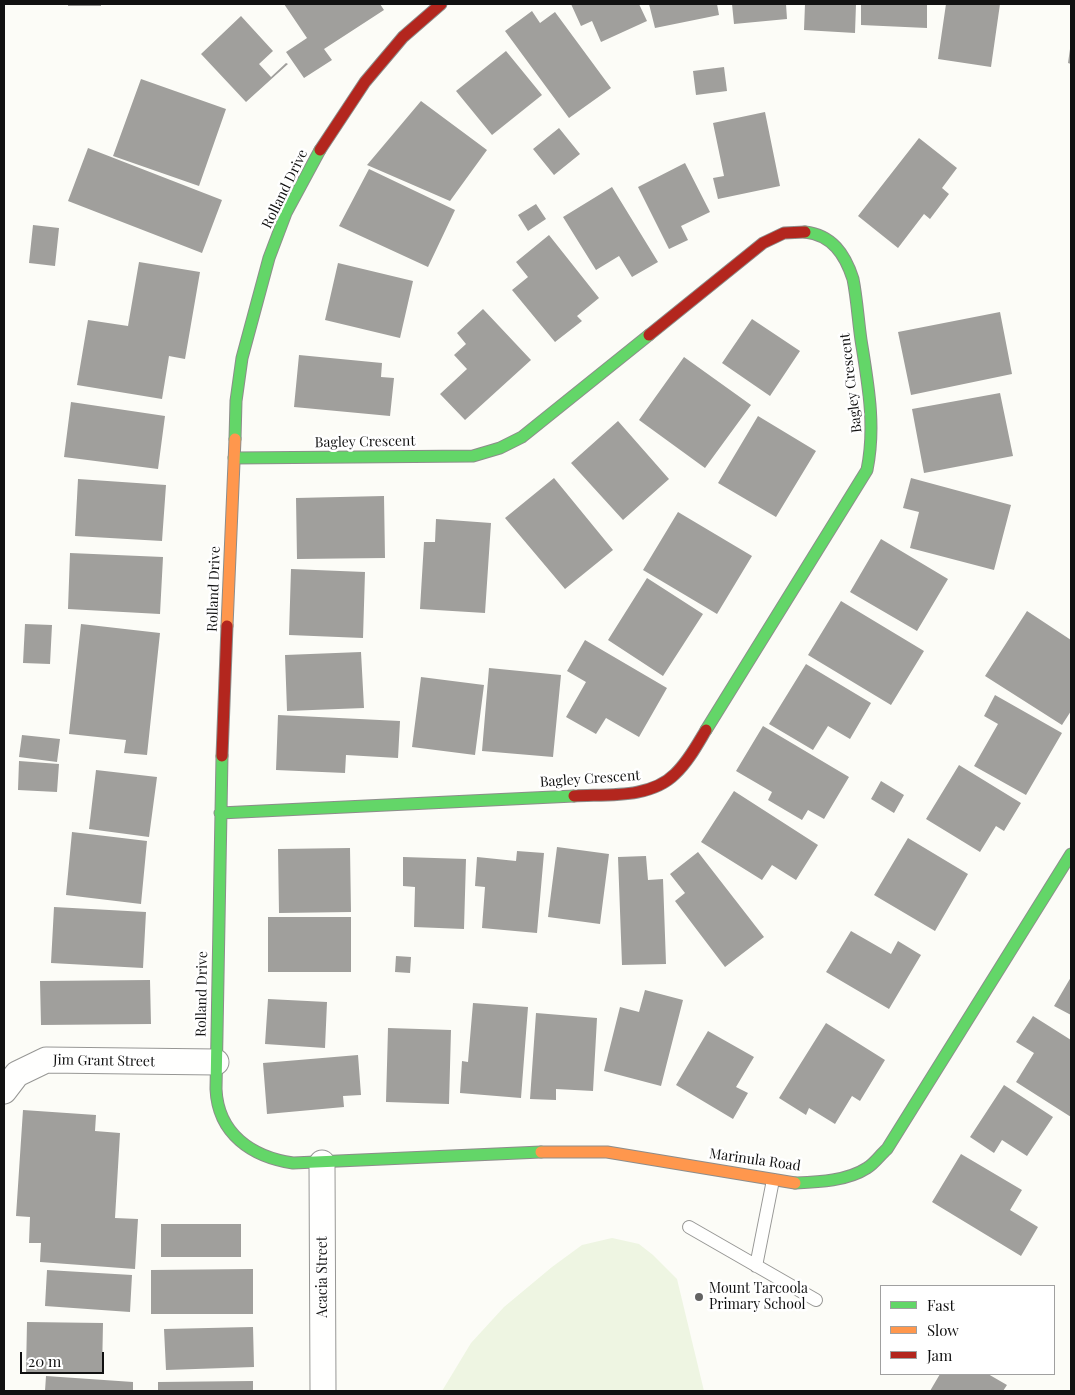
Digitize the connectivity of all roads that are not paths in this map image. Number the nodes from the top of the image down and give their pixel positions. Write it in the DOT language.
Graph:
graph roads {
  1 [pos="441,4"];
  2 [pos="234,458"];
  3 [pos="220,813"];
  4 [pos="1071,854"];
  5 [pos="216,1062"];
  6 [pos="4,1091"];
  7 [pos="322,1163"];
  8 [pos="773,1180"];
  9 [pos="689,1227"];
  10 [pos="756,1266"];
  11 [pos="816,1300"];
  12 [pos="323,1391"];
  1 -- 2 [label="street, Rolland Drive"];
  2 -- 3 [label="street, Rolland Drive"];
  2 -- 3 [label="street, Bagley Crescent"];
  3 -- 5 [label="street, Rolland Drive"];
  4 -- 8 [label="street, Marinula Road"];
  5 -- 6 [label="street, Jim Grant Street"];
  5 -- 7 [label="street, Rolland Drive"];
  7 -- 8 [label="street, Marinula Road"];
  7 -- 12 [label="street, Acacia Street"];
  8 -- 10 [label="lane"];
  9 -- 10 [label="lane"];
  10 -- 11 [label="lane"];
}
